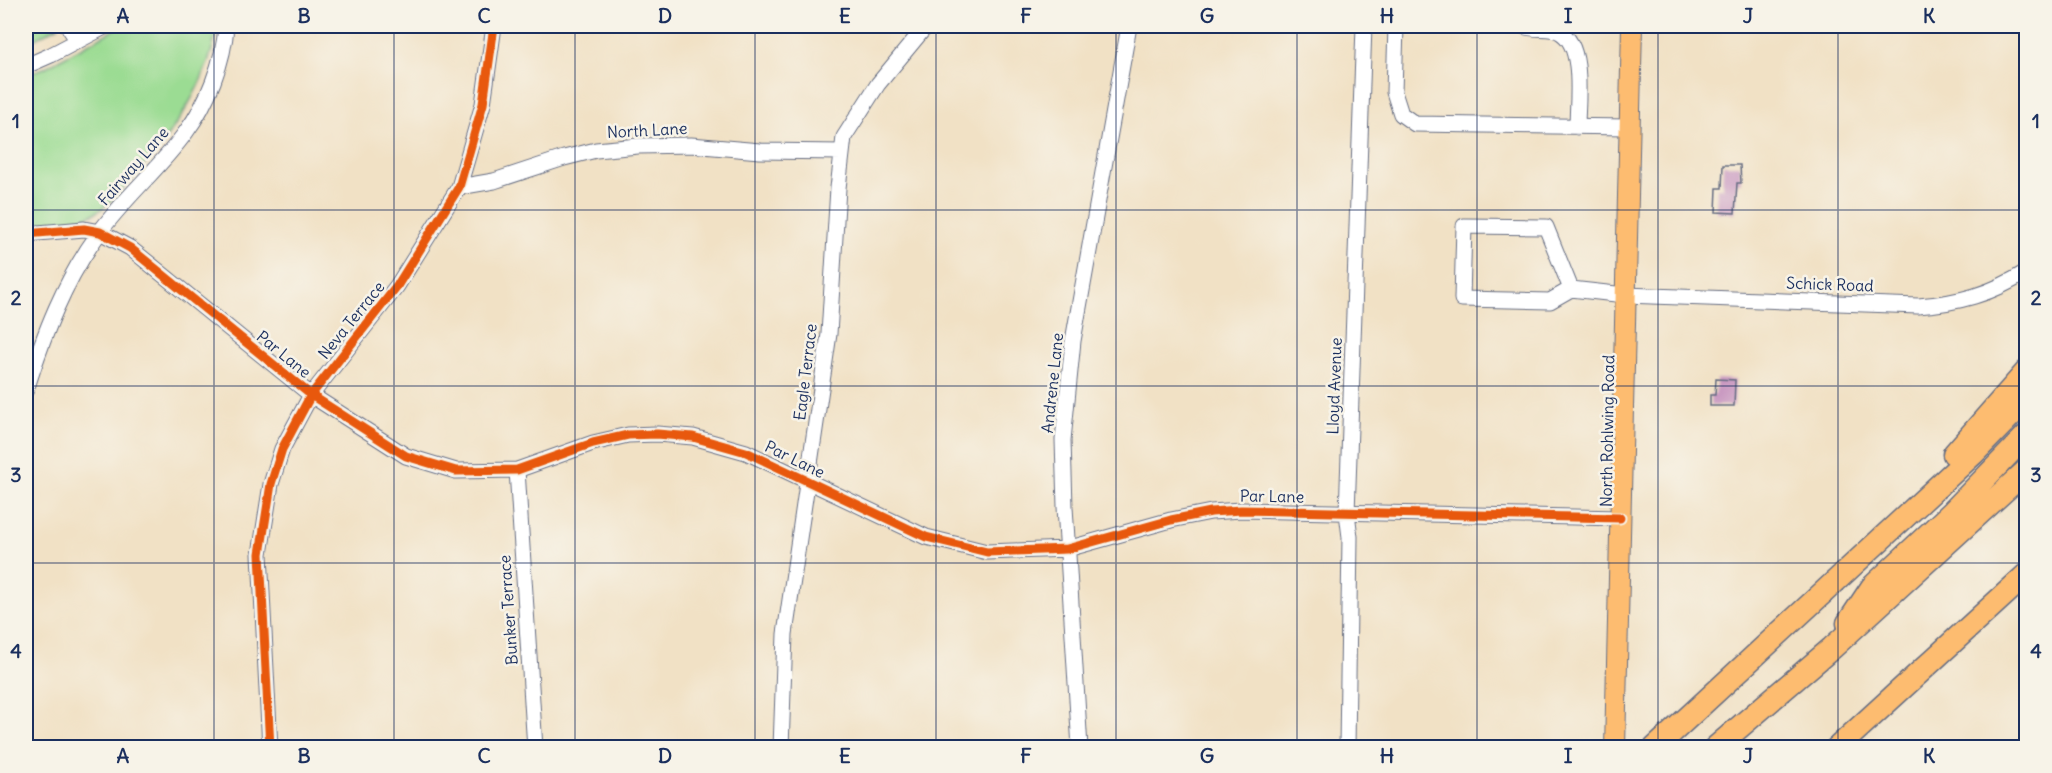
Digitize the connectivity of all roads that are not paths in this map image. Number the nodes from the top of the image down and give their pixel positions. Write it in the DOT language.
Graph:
graph roads {
  1 [pos="68,26"];
  2 [pos="106,26"];
  3 [pos="226,26"];
  4 [pos="494,26"];
  5 [pos="926,26"];
  6 [pos="1129,26"];
  7 [pos="1364,26"];
  8 [pos="1396,26"];
  9 [pos="1523,26"];
  10 [pos="1632,26"];
  11 [pos="78,41"];
  12 [pos="26,66"];
  13 [pos="1577,127"];
  14 [pos="1629,128"];
  15 [pos="842,153"];
  16 [pos="459,187"];
  17 [pos="100,232"];
  18 [pos="26,234"];
  19 [pos="2026,273"];
  20 [pos="1570,289"];
  21 [pos="1625,295"];
  22 [pos="2026,372"];
  23 [pos="26,390"];
  24 [pos="311,395"];
  25 [pos="2026,400"];
  26 [pos="2026,435"];
  27 [pos="517,470"];
  28 [pos="2026,471"];
  29 [pos="807,483"];
  30 [pos="1347,513"];
  31 [pos="1620,518"];
  32 [pos="1067,549"];
  33 [pos="1867,551"];
  34 [pos="2026,575"];
  35 [pos="1832,648"];
  36 [pos="270,747"];
  37 [pos="535,747"];
  38 [pos="781,747"];
  39 [pos="1080,747"];
  40 [pos="1347,747"];
  41 [pos="1615,747"];
  42 [pos="1655,747"];
  43 [pos="1715,747"];
  44 [pos="1837,747"];
  1 -- 11 [label="street"];
  2 -- 11 [label="street"];
  3 -- 17 [label="street, Fairway Lane"];
  4 -- 16 [label="street, Neva Terrace"];
  5 -- 15 [label="street, Eagle Terrace"];
  6 -- 32 [label="street, Andrene Lane"];
  7 -- 30 [label="street, Lloyd Avenue"];
  8 -- 13 [label="street"];
  9 -- 13 [label="street"];
  10 -- 14 [label="main road, North Rohlwing Road"];
  11 -- 12 [label="street"];
  13 -- 14 [label="street"];
  14 -- 21 [label="main road, North Rohlwing Road"];
  15 -- 16 [label="street, North Lane"];
  15 -- 29 [label="street, Eagle Terrace"];
  16 -- 24 [label="street, Neva Terrace"];
  17 -- 18 [label="street, Par Lane"];
  17 -- 23 [label="street, Fairway Lane"];
  17 -- 24 [label="street, Par Lane"];
  19 -- 21 [label="street, Schick Road"];
  20 -- 20 [label="street"];
  20 -- 21 [label="street, Schick Road"];
  21 -- 31 [label="main road, North Rohlwing Road"];
  22 -- 33 [label="highway"];
  24 -- 27 [label="street, Par Lane"];
  24 -- 36 [label="street, Neva Terrace"];
  25 -- 33 [label="highway"];
  26 -- 35 [label="highway"];
  27 -- 29 [label="street, Par Lane"];
  27 -- 37 [label="street, Bunker Terrace"];
  28 -- 35 [label="highway"];
  29 -- 32 [label="street, Par Lane"];
  29 -- 38 [label="street, Eagle Terrace"];
  30 -- 31 [label="street, Par Lane"];
  30 -- 32 [label="street, Par Lane"];
  30 -- 40 [label="street, Lloyd Avenue"];
  31 -- 41 [label="main road, North Rohlwing Road"];
  32 -- 39 [label="street, Andrene Lane"];
  33 -- 42 [label="highway"];
  34 -- 44 [label="highway"];
  35 -- 43 [label="highway"];
}
